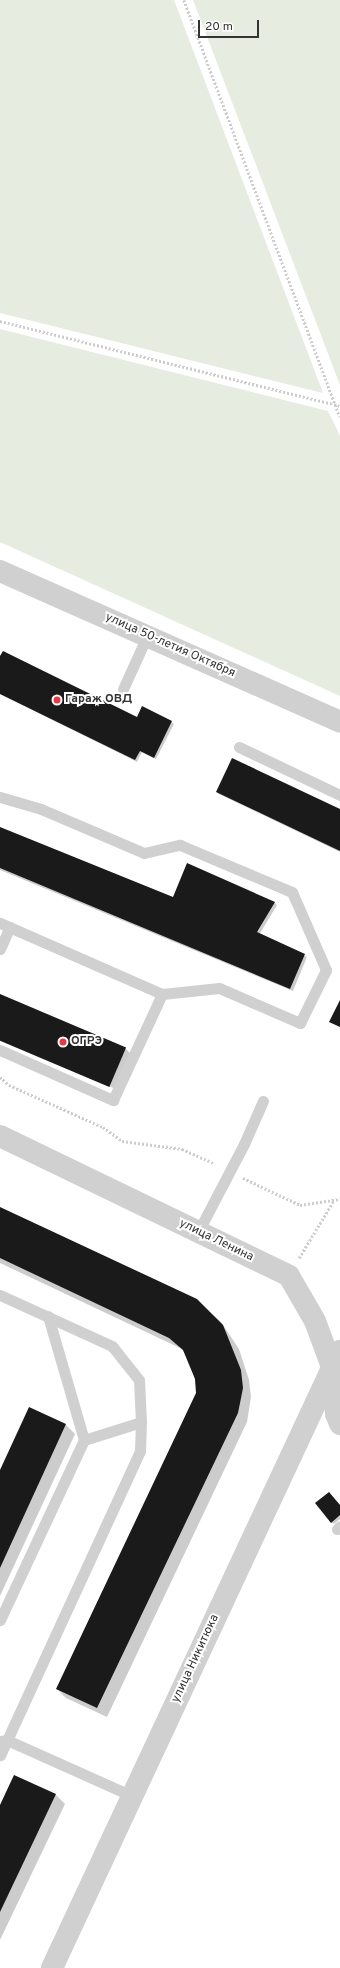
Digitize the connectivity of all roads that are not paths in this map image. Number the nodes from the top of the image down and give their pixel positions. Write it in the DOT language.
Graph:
graph roads {
  1 [pos="0,571"];
  2 [pos="147,636"];
  3 [pos="123,689"];
  4 [pos="340,722"];
  5 [pos="239,747"];
  6 [pos="340,795"];
  7 [pos="0,797"];
  8 [pos="5,925"];
  9 [pos="0,949"];
  10 [pos="162,994"];
  11 [pos="0,1050"];
  12 [pos="263,1101"];
  13 [pos="0,1136"];
  14 [pos="198,1232"];
  15 [pos="0,1295"];
  16 [pos="48,1316"];
  17 [pos="336,1359"];
  18 [pos="141,1422"];
  19 [pos="340,1424"];
  20 [pos="84,1440"];
  21 [pos="0,1620"];
  22 [pos="3,1741"];
  23 [pos="0,1755"];
  24 [pos="132,1796"];
  25 [pos="52,1968"];
  1 -- 2 [label="street, улица 50-летия Октября"];
  2 -- 3 [label="lane"];
  2 -- 4 [label="street, улица 50-летия Октября"];
  5 -- 6 [label="lane"];
  7 -- 10 [label="lane"];
  8 -- 9 [label="lane"];
  8 -- 10 [label="lane"];
  10 -- 11 [label="lane"];
  12 -- 14 [label="lane"];
  13 -- 14 [label="street, улица Ленина"];
  14 -- 17 [label="street, улица Ленина"];
  15 -- 16 [label="lane"];
  16 -- 18 [label="lane"];
  16 -- 20 [label="lane"];
  17 -- 19 [label="street"];
  17 -- 24 [label="street, улица Никитюка"];
  18 -- 20 [label="lane"];
  18 -- 22 [label="lane"];
  20 -- 21 [label="lane"];
  22 -- 23 [label="lane"];
  22 -- 24 [label="lane"];
  24 -- 25 [label="street, улица Никитюка"];
}
